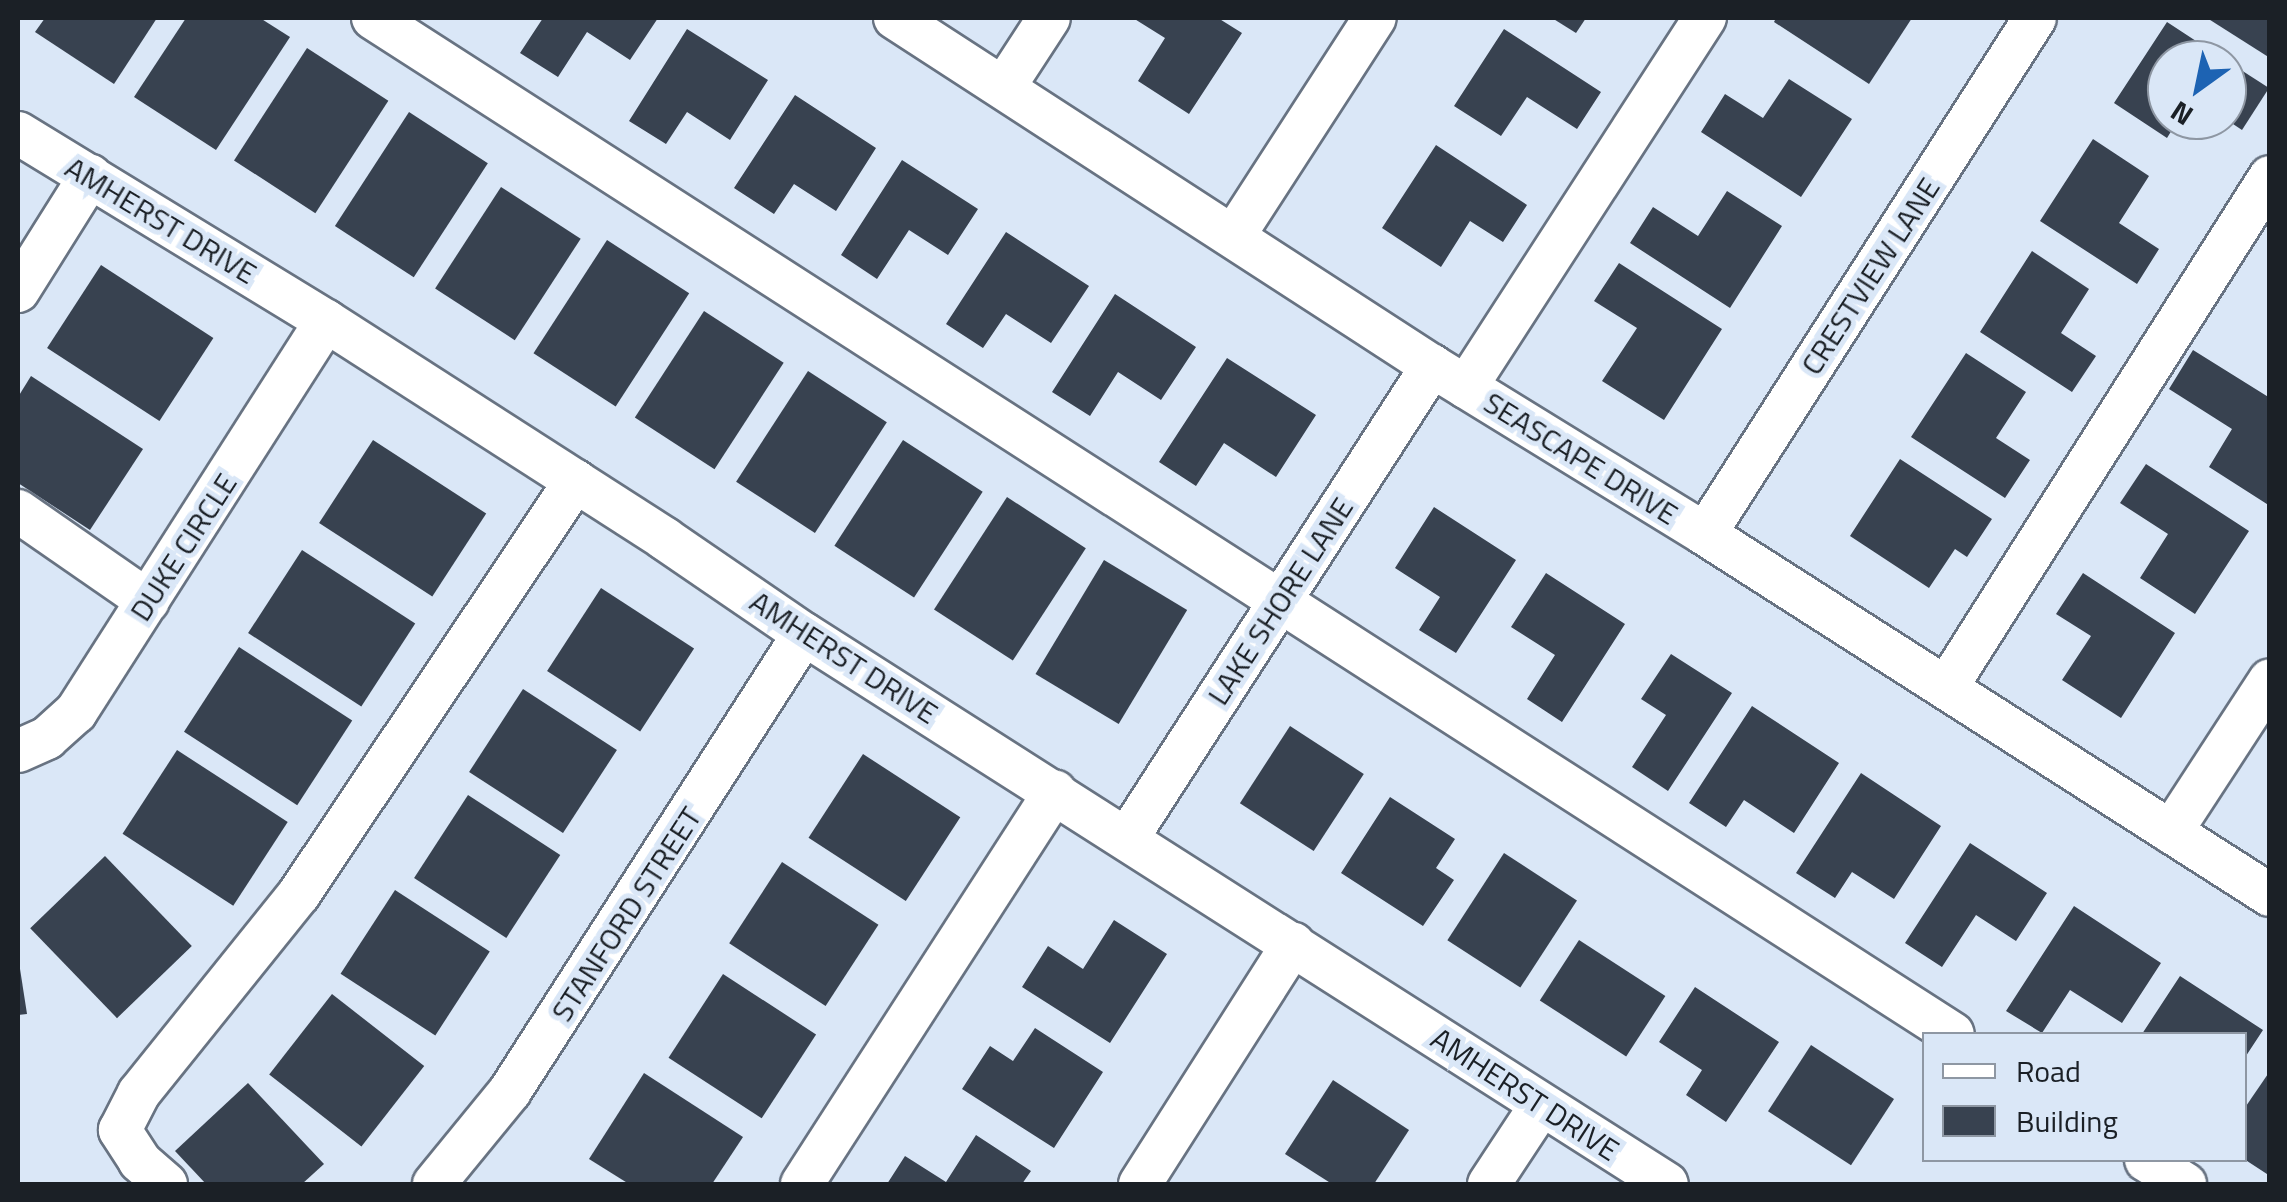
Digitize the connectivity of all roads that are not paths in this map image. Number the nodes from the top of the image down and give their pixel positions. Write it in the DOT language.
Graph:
graph roads {
  1 [pos="373,18"];
  2 [pos="894,18"];
  3 [pos="1048,18"];
  4 [pos="1376,18"];
  5 [pos="1705,18"];
  6 [pos="2034,18"];
  7 [pos="1004,87"];
  8 [pos="18,133"];
  9 [pos="90,176"];
  10 [pos="2270,176"];
  11 [pos="1235,234"];
  12 [pos="18,291"];
  13 [pos="326,322"];
  14 [pos="1449,377"];
  15 [pos="575,481"];
  16 [pos="18,511"];
  17 [pos="1705,534"];
  18 [pos="148,600"];
  19 [pos="1280,600"];
  20 [pos="804,634"];
  21 [pos="2270,680"];
  22 [pos="1946,688"];
  23 [pos="18,751"];
  24 [pos="1055,791"];
  25 [pos="2171,832"];
  26 [pos="1128,836"];
  27 [pos="2270,896"];
  28 [pos="1293,944"];
  29 [pos="1950,1032"];
  30 [pos="1541,1105"];
  31 [pos="2149,1162"];
  32 [pos="166,1184"];
  33 [pos="434,1184"];
  34 [pos="802,1184"];
  35 [pos="1140,1184"];
  36 [pos="1489,1184"];
  37 [pos="1668,1184"];
  38 [pos="2185,1184"];
  1 -- 19 [label="street"];
  2 -- 7 [label="street, SEASCAPE DRIVE"];
  3 -- 7 [label="street"];
  4 -- 11 [label="street"];
  5 -- 14 [label="street, LAKE SHORE LANE"];
  6 -- 17 [label="street, CRESTVIEW LANE"];
  7 -- 11 [label="street, SEASCAPE DRIVE"];
  8 -- 9 [label="street, AMHERST DRIVE"];
  9 -- 12 [label="street"];
  9 -- 13 [label="street, AMHERST DRIVE"];
  10 -- 22 [label="street"];
  11 -- 14 [label="street, SEASCAPE DRIVE"];
  13 -- 15 [label="street, AMHERST DRIVE"];
  13 -- 18 [label="street, DUKE CIRCLE"];
  14 -- 17 [label="street, SEASCAPE DRIVE"];
  14 -- 19 [label="street, LAKE SHORE LANE"];
  15 -- 20 [label="street, AMHERST DRIVE"];
  15 -- 32 [label="street"];
  16 -- 18 [label="street"];
  17 -- 22 [label="street, SEASCAPE DRIVE"];
  18 -- 23 [label="street, DUKE CIRCLE"];
  19 -- 26 [label="street, LAKE SHORE LANE"];
  19 -- 29 [label="street"];
  20 -- 24 [label="street, AMHERST DRIVE"];
  20 -- 33 [label="street, STANFORD STREET"];
  21 -- 25 [label="street"];
  22 -- 25 [label="street, SEASCAPE DRIVE"];
  24 -- 26 [label="street, AMHERST DRIVE"];
  24 -- 34 [label="street"];
  25 -- 27 [label="street, SEASCAPE DRIVE"];
  26 -- 28 [label="street, AMHERST DRIVE"];
  28 -- 30 [label="street, AMHERST DRIVE"];
  28 -- 35 [label="street"];
  30 -- 36 [label="street"];
  30 -- 37 [label="street, AMHERST DRIVE"];
  31 -- 38 [label="street"];
}
